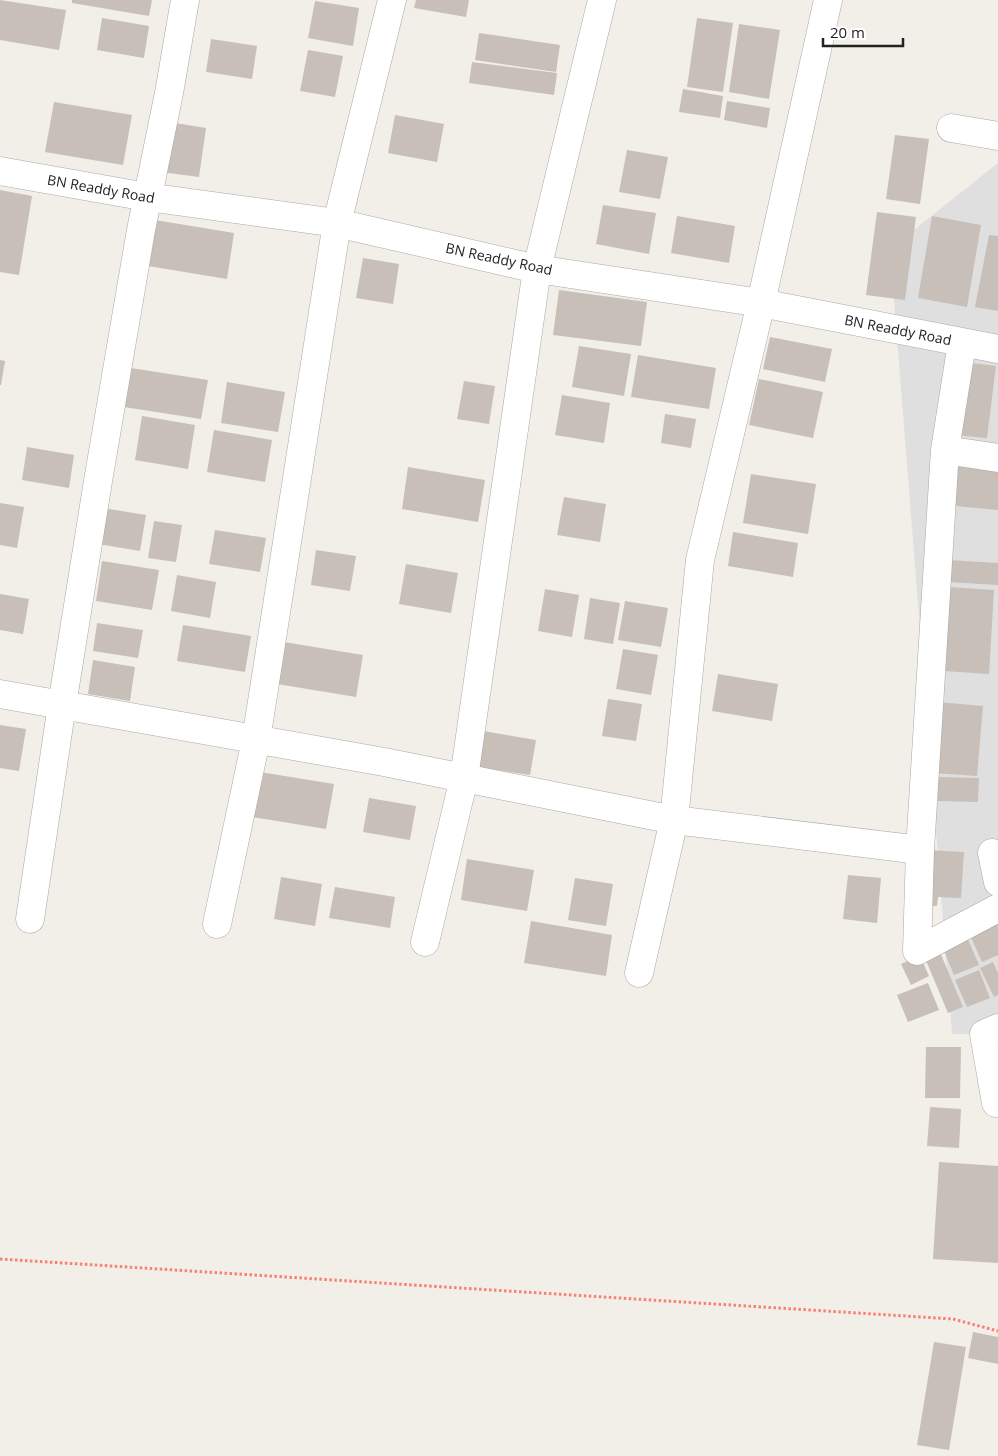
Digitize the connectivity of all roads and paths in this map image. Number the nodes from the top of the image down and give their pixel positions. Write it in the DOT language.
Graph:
graph roads {
  1 [pos="185,0"];
  2 [pos="392,0"];
  3 [pos="602,0"];
  4 [pos="828,0"];
  5 [pos="951,128"];
  6 [pos="998,136"];
  7 [pos="0,171"];
  8 [pos="147,197"];
  9 [pos="337,223"];
  10 [pos="537,269"];
  11 [pos="761,303"];
  12 [pos="962,342"];
  13 [pos="998,348"];
  14 [pos="945,450"];
  15 [pos="998,458"];
  16 [pos="0,694"];
  17 [pos="62,705"];
  18 [pos="256,740"];
  19 [pos="464,778"];
  20 [pos="674,820"];
  21 [pos="920,850"];
  22 [pos="992,853"];
  23 [pos="998,882"];
  24 [pos="998,908"];
  25 [pos="30,919"];
  26 [pos="217,924"];
  27 [pos="425,942"];
  28 [pos="639,973"];
  29 [pos="998,1028"];
  30 [pos="998,1103"];
  31 [pos="0,1259"];
  32 [pos="998,1331"];
  1 -- 8 [label="street"];
  2 -- 9 [label="street"];
  3 -- 10 [label="street"];
  4 -- 11 [label="street"];
  5 -- 6 [label="street"];
  7 -- 8 [label="street, BN Readdy Road"];
  8 -- 9 [label="street, BN Readdy Road"];
  8 -- 17 [label="street"];
  9 -- 10 [label="street, BN Readdy Road"];
  9 -- 18 [label="street"];
  10 -- 11 [label="street, BN Readdy Road"];
  10 -- 19 [label="street"];
  11 -- 12 [label="street, BN Readdy Road"];
  11 -- 20 [label="street"];
  12 -- 13 [label="street, BN Readdy Road"];
  12 -- 14 [label="street"];
  14 -- 15 [label="street"];
  14 -- 21 [label="street"];
  16 -- 17 [label="street"];
  17 -- 18 [label="street"];
  17 -- 25 [label="street"];
  18 -- 19 [label="street"];
  18 -- 26 [label="street"];
  19 -- 20 [label="street"];
  19 -- 27 [label="street"];
  20 -- 21 [label="street"];
  20 -- 28 [label="street"];
  21 -- 24 [label="street"];
  22 -- 23 [label="street"];
  29 -- 30 [label="street"];
  31 -- 32 [label="path"];
}
